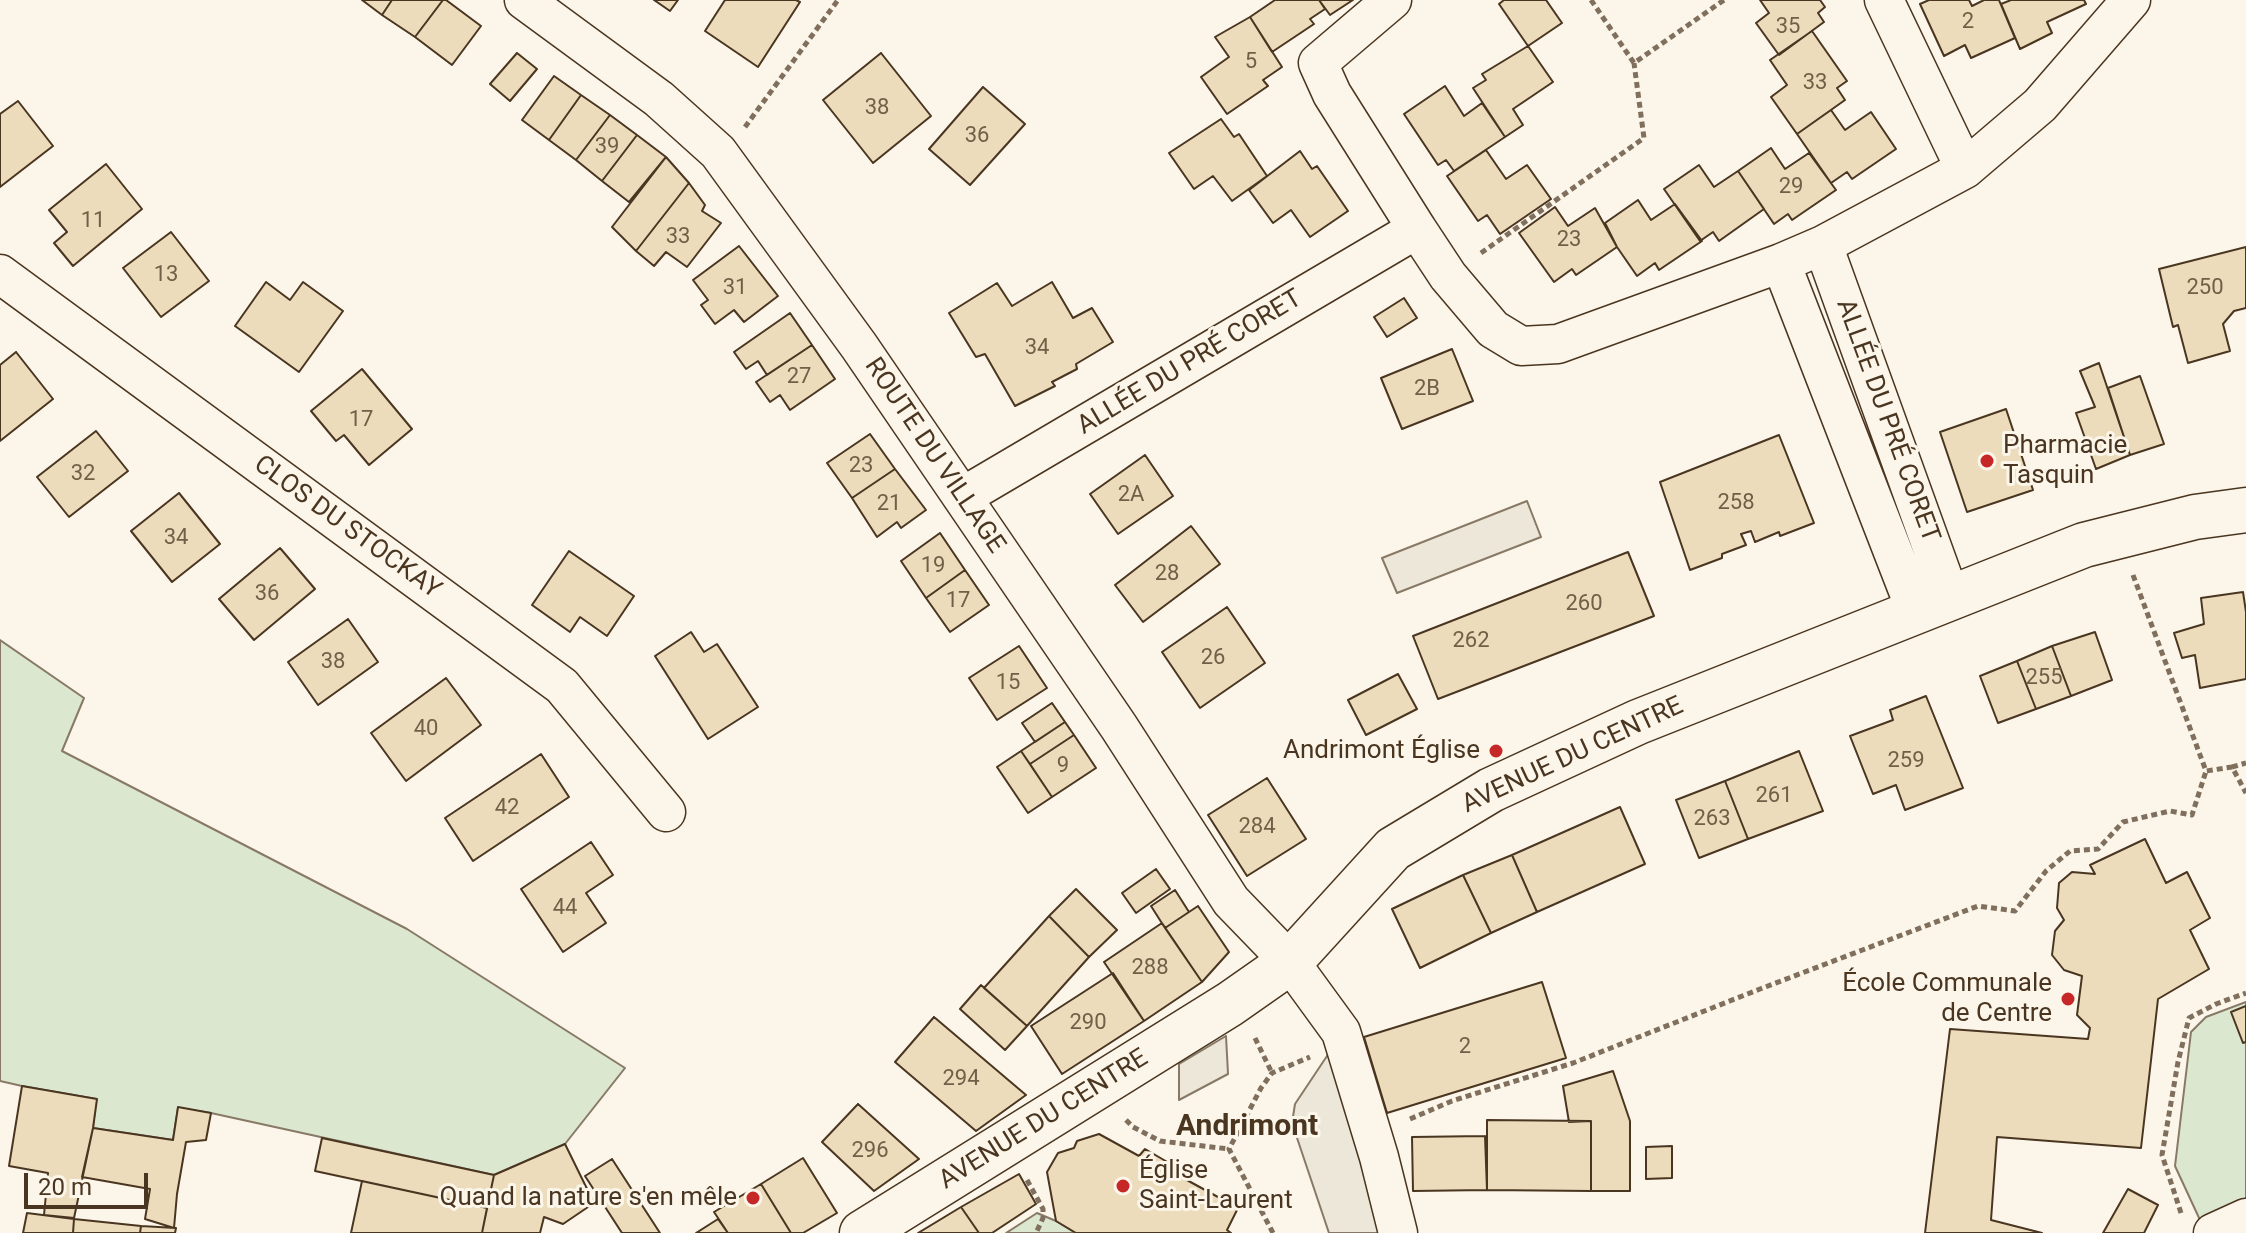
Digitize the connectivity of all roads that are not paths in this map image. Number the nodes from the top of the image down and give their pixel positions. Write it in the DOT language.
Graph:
graph roads {
  1 [pos="524,0"];
  2 [pos="1392,0"];
  3 [pos="1884,0"];
  4 [pos="2131,0"];
  5 [pos="1965,169"];
  6 [pos="1417,229"];
  7 [pos="1823,245"];
  8 [pos="1781,263"];
  9 [pos="0,274"];
  10 [pos="962,497"];
  11 [pos="2246,510"];
  12 [pos="1933,604"];
  13 [pos="666,812"];
  14 [pos="1290,962"];
  15 [pos="2246,1218"];
  16 [pos="2198,1226"];
  17 [pos="862,1233"];
  18 [pos="1398,1233"];
  1 -- 10 [label="street, ROUTE DU VILLAGE"];
  2 -- 6 [label="street"];
  3 -- 5 [label="street"];
  4 -- 5 [label="street"];
  5 -- 7 [label="street"];
  6 -- 8 [label="street"];
  6 -- 10 [label="street, ALLÉE DU PRÉ CORET"];
  7 -- 8 [label="street"];
  7 -- 12 [label="street, ALLÉE DU PRÉ CORET"];
  8 -- 12 [label="street, ALLÉE DU PRÉ CORET"];
  9 -- 13 [label="street, CLOS DU STOCKAY"];
  10 -- 14 [label="street, ROUTE DU VILLAGE"];
  11 -- 12 [label="street, AVENUE DU CENTRE"];
  12 -- 14 [label="street, AVENUE DU CENTRE"];
  14 -- 17 [label="street, AVENUE DU CENTRE"];
  14 -- 18 [label="street, ROUTE DU VILLAGE"];
  15 -- 16 [label="street"];
}
